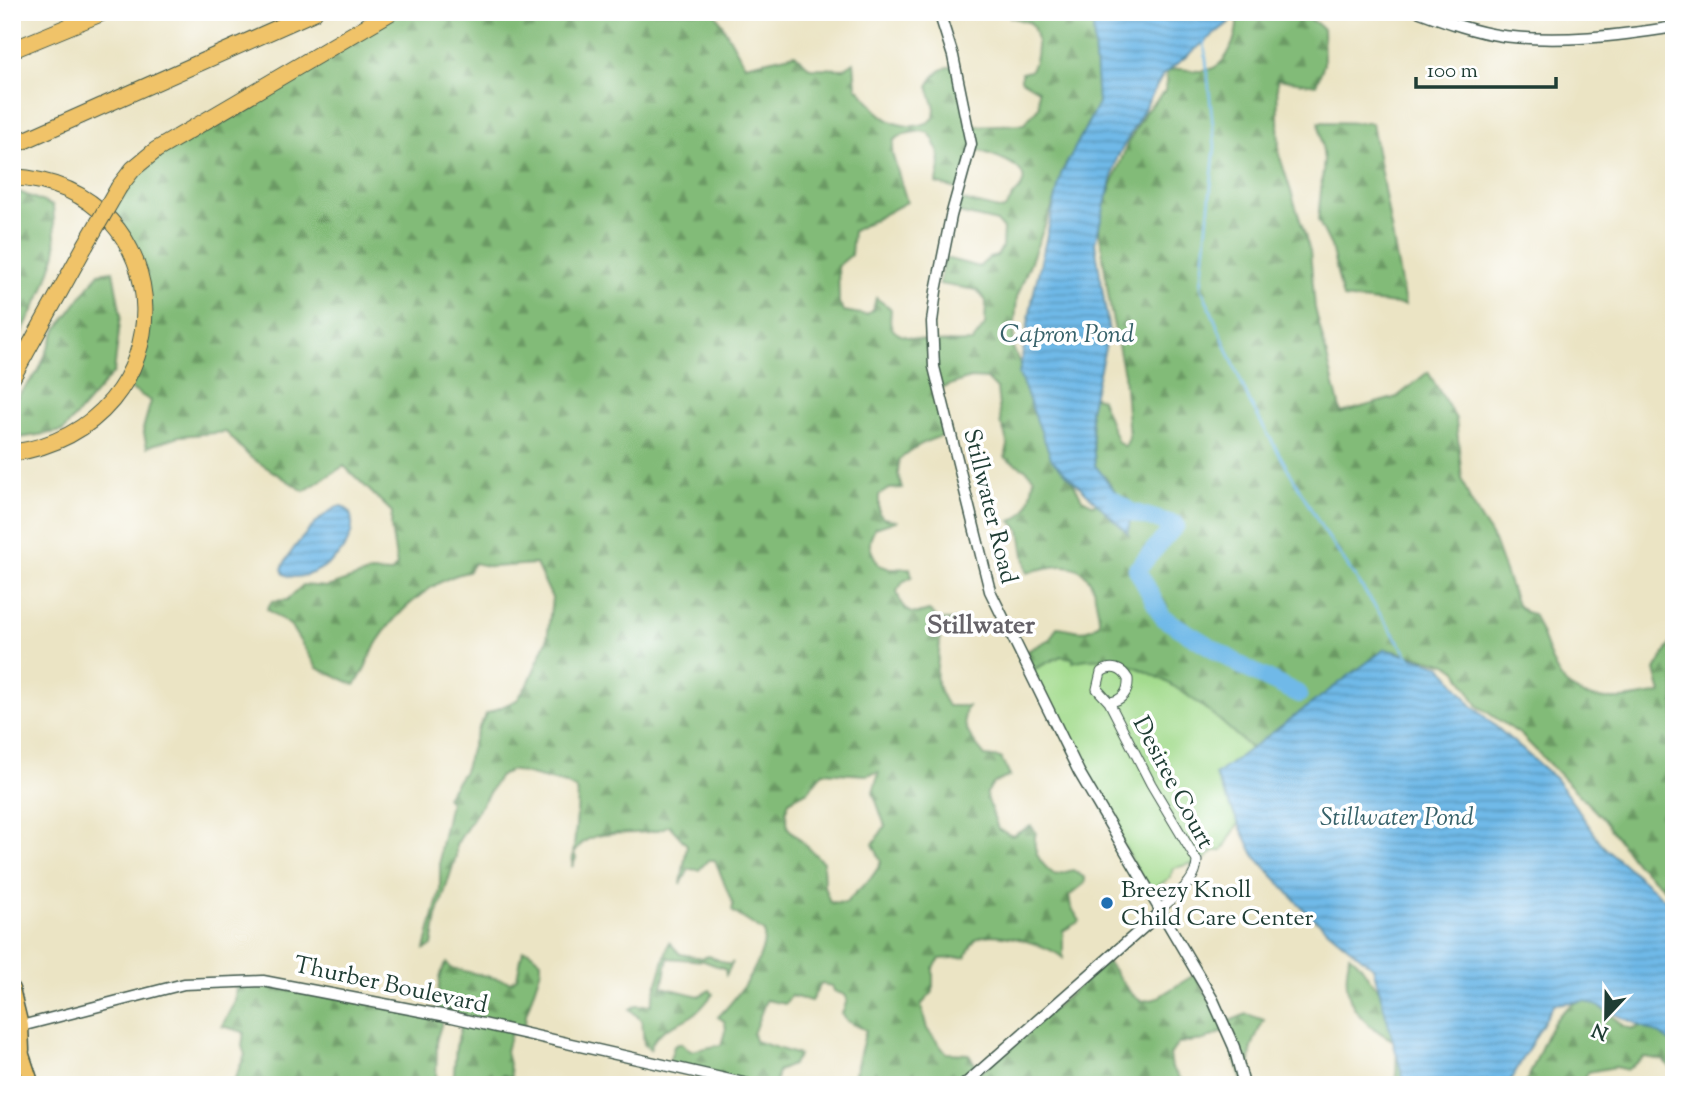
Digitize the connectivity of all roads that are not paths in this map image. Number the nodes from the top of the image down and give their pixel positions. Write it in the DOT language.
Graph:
graph roads {
  1 [pos="104,12"];
  2 [pos="314,12"];
  3 [pos="391,12"];
  4 [pos="939,12"];
  5 [pos="1420,12"];
  6 [pos="1674,27"];
  7 [pos="12,50"];
  8 [pos="12,146"];
  9 [pos="12,177"];
  10 [pos="12,378"];
  11 [pos="12,453"];
  12 [pos="1109,702"];
  13 [pos="1160,911"];
  14 [pos="12,989"];
  15 [pos="17,1029"];
  16 [pos="32,1085"];
  17 [pos="752,1085"];
  18 [pos="964,1085"];
  19 [pos="1244,1085"];
  1 -- 7 [label="highway"];
  2 -- 8 [label="highway"];
  3 -- 10 [label="highway, bridge"];
  4 -- 13 [label="street, Stillwater Road"];
  5 -- 6 [label="street"];
  9 -- 11 [label="highway"];
  12 -- 13 [label="street, Desiree Court"];
  13 -- 18 [label="street"];
  13 -- 19 [label="street, Stillwater Road"];
  14 -- 15 [label="main road"];
  15 -- 16 [label="main road"];
  15 -- 17 [label="street, Thurber Boulevard"];
}
